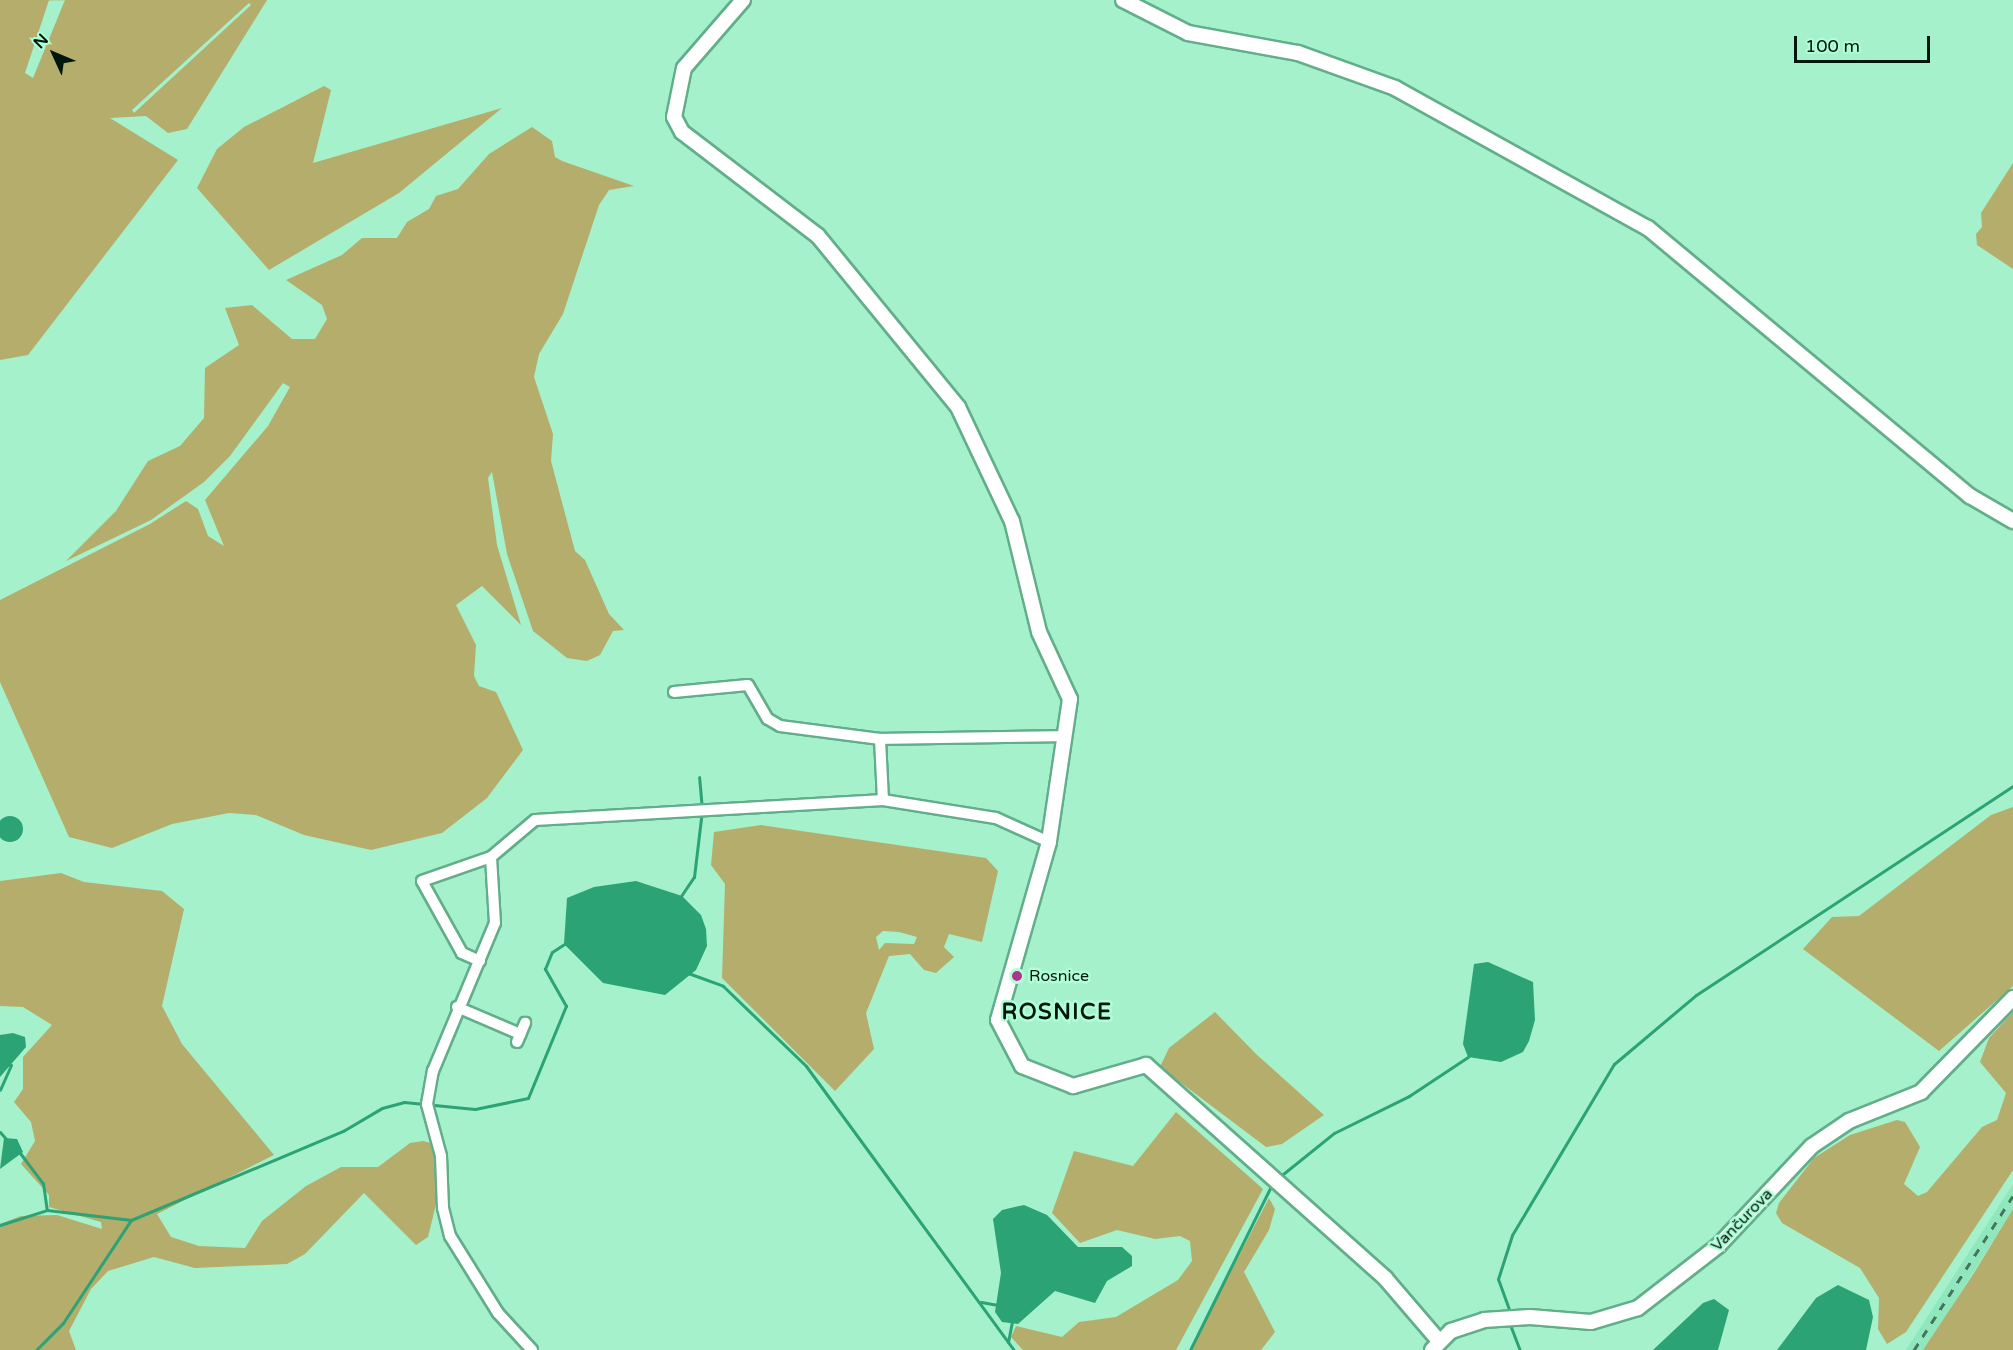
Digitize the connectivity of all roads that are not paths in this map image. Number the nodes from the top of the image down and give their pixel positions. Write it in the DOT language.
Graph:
graph roads {
  1 [pos="742,0"];
  2 [pos="1123,0"];
  3 [pos="2013,521"];
  4 [pos="674,692"];
  5 [pos="1065,736"];
  6 [pos="880,740"];
  7 [pos="883,800"];
  8 [pos="1049,842"];
  9 [pos="491,857"];
  10 [pos="480,961"];
  11 [pos="2013,998"];
  12 [pos="457,1007"];
  13 [pos="520,1033"];
  14 [pos="1435,1345"];
  15 [pos="532,1350"];
  1 -- 5 [label="street"];
  2 -- 3 [label="street"];
  4 -- 6 [label="street"];
  5 -- 6 [label="street"];
  5 -- 8 [label="street"];
  6 -- 7 [label="street"];
  7 -- 8 [label="street"];
  7 -- 9 [label="street"];
  8 -- 14 [label="street"];
  9 -- 10 [label="street"];
  9 -- 10 [label="street"];
  10 -- 12 [label="street"];
  11 -- 14 [label="street, Vančurova"];
  12 -- 13 [label="street"];
  12 -- 15 [label="street"];
}
